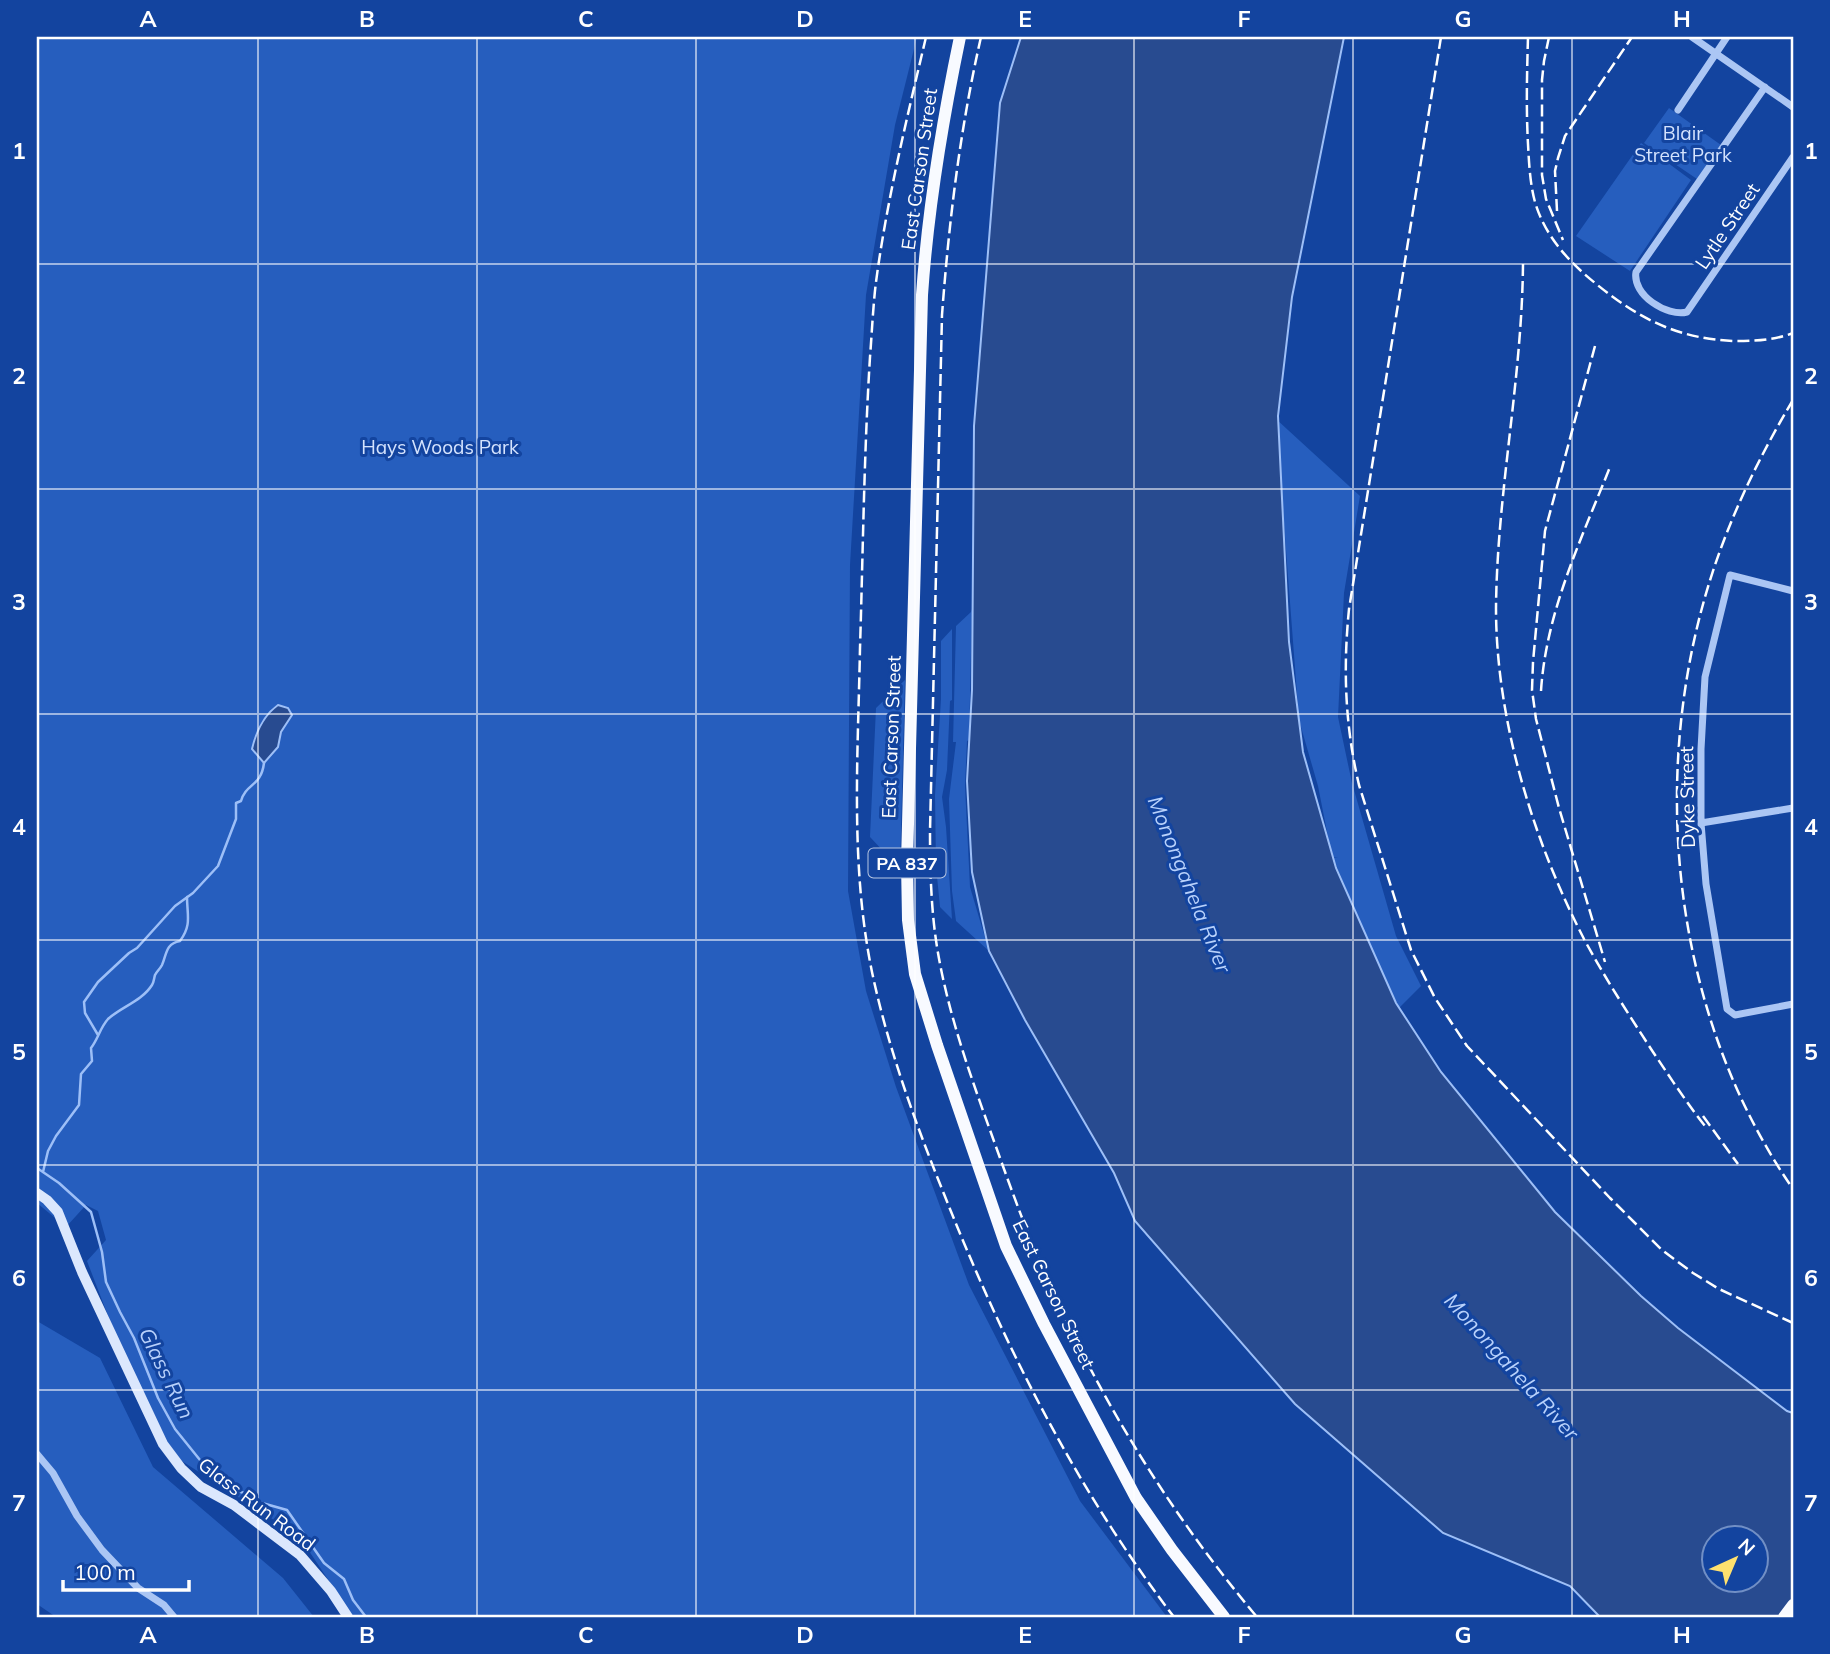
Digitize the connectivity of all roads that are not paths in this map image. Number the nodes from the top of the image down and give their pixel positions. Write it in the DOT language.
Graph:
graph roads {
  1 [pos="960,37"];
  2 [pos="1692,37"];
  3 [pos="1727,37"];
  4 [pos="1716,53"];
  5 [pos="1766,87"];
  6 [pos="1793,107"];
  7 [pos="1678,110"];
  8 [pos="1793,156"];
  9 [pos="1793,591"];
  10 [pos="1793,808"];
  11 [pos="1701,823"];
  12 [pos="1793,1004"];
  13 [pos="37,1193"];
  14 [pos="37,1454"];
  15 [pos="1793,1605"];
  16 [pos="174,1617"];
  17 [pos="348,1617"];
  18 [pos="1224,1617"];
  19 [pos="1784,1617"];
  1 -- 18 [label="main road, East Carson Street / PA 837"];
  2 -- 4 [label="street"];
  3 -- 4 [label="street"];
  4 -- 5 [label="street"];
  4 -- 7 [label="street"];
  5 -- 6 [label="street"];
  5 -- 8 [label="street, Lytle Street"];
  9 -- 11 [label="street, Dyke Street"];
  10 -- 11 [label="street"];
  11 -- 12 [label="street, Dyke Street"];
  13 -- 17 [label="main road, Glass Run Road"];
  14 -- 16 [label="street"];
  15 -- 19 [label="main road"];
}
